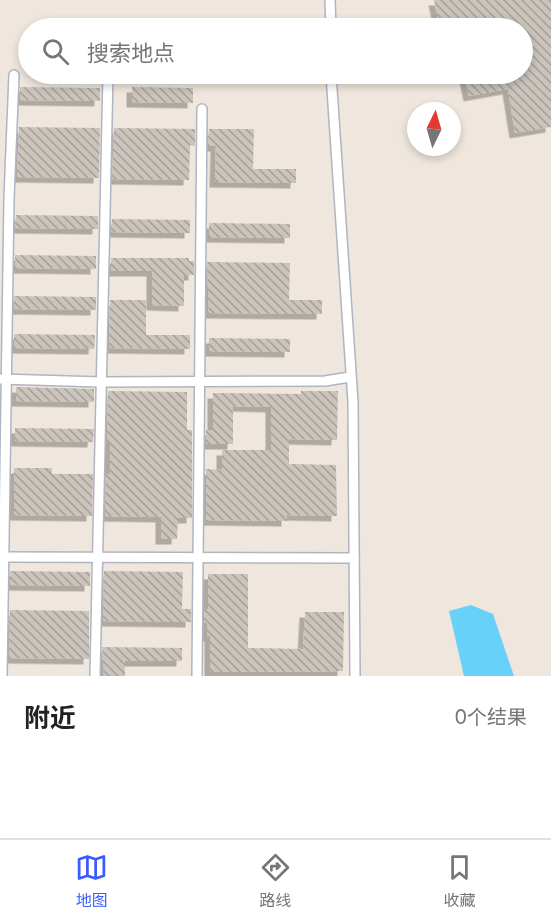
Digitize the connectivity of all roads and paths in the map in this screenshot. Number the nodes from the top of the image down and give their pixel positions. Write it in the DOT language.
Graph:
graph roads {
  1 [pos="330,0"];
  2 [pos="331,18"];
  3 [pos="14,75"];
  4 [pos="108,84"];
  5 [pos="333,84"];
  6 [pos="202,110"];
  7 [pos="350,377"];
  8 [pos="3,379"];
  9 [pos="200,380"];
  10 [pos="101,382"];
  11 [pos="2,557"];
  12 [pos="98,557"];
  13 [pos="198,558"];
  14 [pos="354,558"];
  15 [pos="2,676"];
  16 [pos="95,676"];
  17 [pos="197,676"];
  18 [pos="355,676"];
  1 -- 2 [label="lane"];
  3 -- 8 [label="lane"];
  4 -- 10 [label="lane"];
  5 -- 7 [label="lane"];
  6 -- 9 [label="lane"];
  7 -- 9 [label="lane"];
  7 -- 14 [label="lane"];
  8 -- 10 [label="lane"];
  8 -- 11 [label="lane"];
  9 -- 10 [label="lane"];
  9 -- 13 [label="lane"];
  10 -- 12 [label="lane"];
  11 -- 12 [label="lane"];
  11 -- 15 [label="lane"];
  12 -- 13 [label="lane"];
  12 -- 16 [label="lane"];
  13 -- 14 [label="lane"];
  13 -- 17 [label="lane"];
  14 -- 18 [label="lane"];
}
